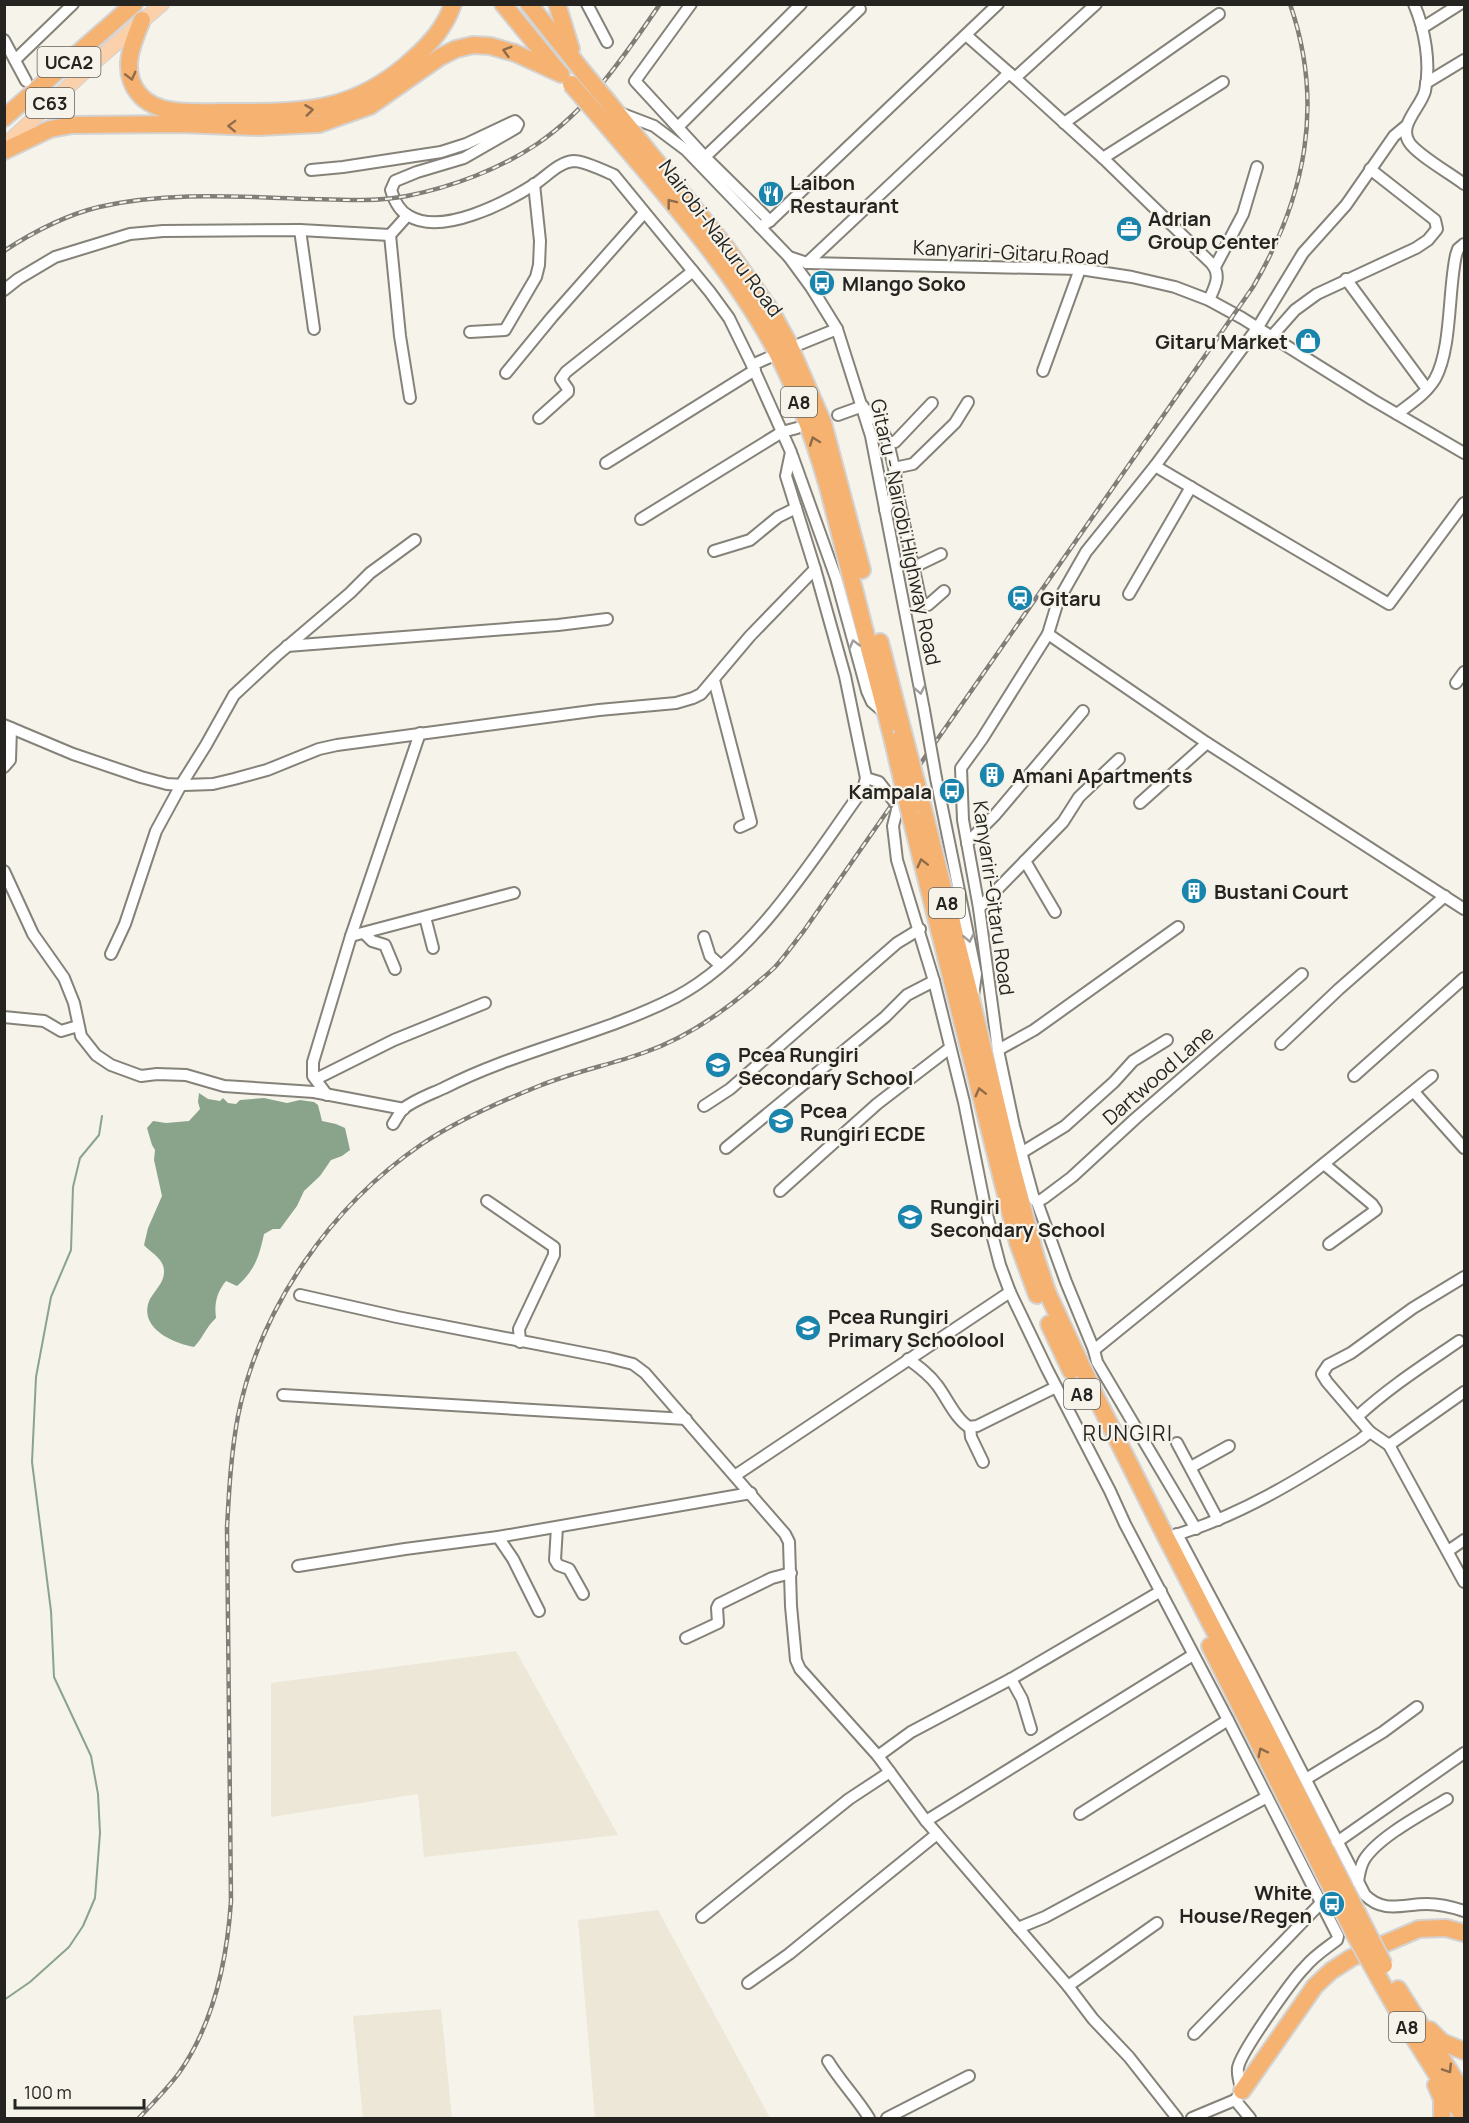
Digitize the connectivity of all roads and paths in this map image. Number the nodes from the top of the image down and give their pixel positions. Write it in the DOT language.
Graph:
graph roads {
  1 [pos="73,4"];
  2 [pos="162,4"];
  3 [pos="453,4"];
  4 [pos="503,4"];
  5 [pos="529,4"];
  6 [pos="557,4"];
  7 [pos="586,4"];
  8 [pos="691,4"];
  9 [pos="801,4"];
  10 [pos="998,4"];
  11 [pos="1096,4"];
  12 [pos="1414,4"];
  13 [pos="1460,4"];
  14 [pos="134,5"];
  15 [pos="860,9"];
  16 [pos="1219,14"];
  17 [pos="142,20"];
  18 [pos="1422,28"];
  19 [pos="966,35"];
  20 [pos="4,40"];
  21 [pos="607,42"];
  22 [pos="15,60"];
  23 [pos="1464,60"];
  24 [pos="573,73"];
  25 [pos="1012,75"];
  26 [pos="26,81"];
  27 [pos="1223,82"];
  28 [pos="1426,83"];
  29 [pos="608,110"];
  30 [pos="4,118"];
  31 [pos="1064,123"];
  32 [pos="1406,126"];
  33 [pos="678,128"];
  34 [pos="4,146"];
  35 [pos="4,151"];
  36 [pos="705,157"];
  37 [pos="1103,158"];
  38 [pos="1257,167"];
  39 [pos="1370,169"];
  40 [pos="311,170"];
  41 [pos="534,184"];
  42 [pos="1464,184"];
  43 [pos="644,213"];
  44 [pos="407,216"];
  45 [pos="770,221"];
  46 [pos="760,227"];
  47 [pos="300,230"];
  48 [pos="390,234"];
  49 [pos="1464,244"];
  50 [pos="1460,257"];
  51 [pos="825,264"];
  52 [pos="803,267"];
  53 [pos="1215,267"];
  54 [pos="1080,269"];
  55 [pos="693,271"];
  56 [pos="1346,279"];
  57 [pos="811,287"];
  58 [pos="4,290"];
  59 [pos="1209,300"];
  60 [pos="1258,327"];
  61 [pos="314,329"];
  62 [pos="837,329"];
  63 [pos="470,332"];
  64 [pos="1272,336"];
  65 [pos="800,344"];
  66 [pos="770,357"];
  67 [pos="754,368"];
  68 [pos="1043,371"];
  69 [pos="506,373"];
  70 [pos="1427,389"];
  71 [pos="410,398"];
  72 [pos="968,402"];
  73 [pos="932,403"];
  74 [pos="863,406"];
  75 [pos="1397,414"];
  76 [pos="838,415"];
  77 [pos="539,418"];
  78 [pos="797,428"];
  79 [pos="782,432"];
  80 [pos="888,442"];
  81 [pos="791,452"];
  82 [pos="1464,453"];
  83 [pos="606,463"];
  84 [pos="1155,466"];
  85 [pos="894,468"];
  86 [pos="1191,487"];
  87 [pos="897,491"];
  88 [pos="1464,503"];
  89 [pos="796,508"];
  90 [pos="885,510"];
  91 [pos="641,519"];
  92 [pos="415,540"];
  93 [pos="714,551"];
  94 [pos="941,554"];
  95 [pos="914,567"];
  96 [pos="815,569"];
  97 [pos="944,591"];
  98 [pos="1129,594"];
  99 [pos="607,619"];
  100 [pos="1048,634"];
  101 [pos="287,646"];
  102 [pos="1464,672"];
  103 [pos="714,680"];
  104 [pos="1456,683"];
  105 [pos="1083,711"];
  106 [pos="886,714"];
  107 [pos="8,726"];
  108 [pos="420,733"];
  109 [pos="898,734"];
  110 [pos="1207,743"];
  111 [pos="1119,759"];
  112 [pos="4,767"];
  113 [pos="866,778"];
  114 [pos="181,785"];
  115 [pos="1140,803"];
  116 [pos="916,809"];
  117 [pos="740,827"];
  118 [pos="967,843"];
  119 [pos="1025,861"];
  120 [pos="4,872"];
  121 [pos="514,893"];
  122 [pos="1445,896"];
  123 [pos="979,908"];
  124 [pos="1464,909"];
  125 [pos="1055,912"];
  126 [pos="424,916"];
  127 [pos="1178,927"];
  128 [pos="920,929"];
  129 [pos="364,933"];
  130 [pos="351,936"];
  131 [pos="704,937"];
  132 [pos="433,948"];
  133 [pos="111,954"];
  134 [pos="720,965"];
  135 [pos="394,969"];
  136 [pos="976,974"];
  137 [pos="1302,974"];
  138 [pos="1464,978"];
  139 [pos="934,981"];
  140 [pos="991,998"];
  141 [pos="485,1003"];
  142 [pos="972,1003"];
  143 [pos="4,1017"];
  144 [pos="78,1026"];
  145 [pos="1167,1040"];
  146 [pos="1281,1044"];
  147 [pos="950,1048"];
  148 [pos="998,1050"];
  149 [pos="1354,1076"];
  150 [pos="1432,1076"];
  151 [pos="316,1079"];
  152 [pos="1414,1092"];
  153 [pos="327,1095"];
  154 [pos="704,1106"];
  155 [pos="404,1109"];
  156 [pos="393,1124"];
  157 [pos="726,1148"];
  158 [pos="1464,1148"];
  159 [pos="1021,1153"];
  160 [pos="1324,1164"];
  161 [pos="780,1191"];
  162 [pos="487,1201"];
  163 [pos="1037,1202"];
  164 [pos="1329,1244"];
  165 [pos="1464,1277"];
  166 [pos="1010,1292"];
  167 [pos="300,1295"];
  168 [pos="1460,1341"];
  169 [pos="520,1342"];
  170 [pos="1094,1350"];
  171 [pos="908,1359"];
  172 [pos="1056,1387"];
  173 [pos="1464,1392"];
  174 [pos="283,1395"];
  175 [pos="1357,1418"];
  176 [pos="686,1419"];
  177 [pos="970,1427"];
  178 [pos="1370,1432"];
  179 [pos="1178,1443"];
  180 [pos="1389,1445"];
  181 [pos="1229,1446"];
  182 [pos="983,1462"];
  183 [pos="1191,1467"];
  184 [pos="736,1476"];
  185 [pos="751,1493"];
  186 [pos="1218,1520"];
  187 [pos="557,1527"];
  188 [pos="1196,1529"];
  189 [pos="1172,1536"];
  190 [pos="498,1537"];
  191 [pos="1464,1540"];
  192 [pos="1448,1551"];
  193 [pos="298,1566"];
  194 [pos="791,1573"];
  195 [pos="1464,1582"];
  196 [pos="1161,1591"];
  197 [pos="583,1593"];
  198 [pos="539,1611"];
  199 [pos="686,1638"];
  200 [pos="1193,1655"];
  201 [pos="1011,1679"];
  202 [pos="1417,1707"];
  203 [pos="1228,1720"];
  204 [pos="1031,1729"];
  205 [pos="1464,1753"];
  206 [pos="878,1756"];
  207 [pos="890,1772"];
  208 [pos="1306,1779"];
  209 [pos="1267,1797"];
  210 [pos="1447,1799"];
  211 [pos="1080,1814"];
  212 [pos="926,1821"];
  213 [pos="937,1834"];
  214 [pos="1337,1842"];
  215 [pos="1358,1882"];
  216 [pos="1321,1903"];
  217 [pos="1464,1911"];
  218 [pos="702,1917"];
  219 [pos="1157,1923"];
  220 [pos="1018,1929"];
  221 [pos="1360,1932"];
  222 [pos="1464,1933"];
  223 [pos="748,1983"];
  224 [pos="1068,1986"];
  225 [pos="1402,2008"];
  226 [pos="1194,2034"];
  227 [pos="1464,2051"];
  228 [pos="828,2061"];
  229 [pos="969,2076"];
  230 [pos="1464,2094"];
  231 [pos="1238,2096"];
  232 [pos="869,2118"];
  233 [pos="887,2118"];
  234 [pos="1177,2118"];
  235 [pos="1192,2118"];
  236 [pos="1250,2118"];
  237 [pos="1442,2118"];
  238 [pos="1464,2118"];
  1 -- 22 [label="street"];
  2 -- 17 [label="main road, C63"];
  17 -- 3 [label="highway, one-way"];
  4 -- 24 [label="highway, Nairobi-Nakuru Road / A8"];
  5 -- 24 [label="highway, Nairobi-Nakuru Road / A8"];
  6 -- 24 [label="highway"];
  7 -- 21 [label="street"];
  8 -- 33 [label="street"];
  9 -- 33 [label="street"];
  10 -- 19 [label="street"];
  11 -- 25 [label="street"];
  12 -- 18 [label="street"];
  13 -- 18 [label="street"];
  14 -- 30 [label="highway, UCA2"];
  15 -- 36 [label="street"];
  16 -- 31 [label="street"];
  17 -- 34 [label="main road, C63"];
  18 -- 28 [label="street"];
  19 -- 25 [label="street"];
  19 -- 45 [label="street"];
  20 -- 22 [label="street"];
  22 -- 26 [label="street"];
  23 -- 28 [label="street"];
  24 -- 29 [label="highway, Nairobi-Nakuru Road / A8, bridge"];
  24 -- 35 [label="highway, one-way"];
  25 -- 31 [label="street"];
  25 -- 52 [label="street"];
  27 -- 37 [label="street"];
  28 -- 32 [label="street, Kanyariri-Gitaru Road"];
  29 -- 46 [label="street"];
  106 -- 29 [label="highway, Nairobi-Nakuru Road / A8, one-way"];
  29 -- 109 [label="highway, Nairobi-Nakuru Road / A8"];
  31 -- 37 [label="street"];
  32 -- 39 [label="street, Kanyariri-Gitaru Road"];
  32 -- 42 [label="street"];
  33 -- 36 [label="street"];
  36 -- 45 [label="street"];
  37 -- 53 [label="street"];
  38 -- 53 [label="street"];
  39 -- 56 [label="street"];
  39 -- 60 [label="street, Kanyariri-Gitaru Road"];
  40 -- 44 [label="street"];
  41 -- 43 [label="street"];
  41 -- 44 [label="street"];
  41 -- 63 [label="street"];
  43 -- 55 [label="street"];
  43 -- 69 [label="street"];
  44 -- 48 [label="street"];
  45 -- 46 [label="street"];
  46 -- 52 [label="street, Kanyariri-Gitaru Road"];
  47 -- 48 [label="street"];
  47 -- 58 [label="street"];
  47 -- 61 [label="street"];
  48 -- 71 [label="street"];
  49 -- 50 [label="street"];
  50 -- 70 [label="street"];
  51 -- 52 [label="street, Kanyariri-Gitaru Road"];
  51 -- 54 [label="street, Kanyariri-Gitaru Road"];
  51 -- 57 [label="street"];
  52 -- 57 [label="street, Gitaru - Nairobi Highway Road"];
  53 -- 59 [label="street"];
  54 -- 59 [label="street, Kanyariri-Gitaru Road"];
  54 -- 68 [label="street"];
  55 -- 67 [label="street"];
  55 -- 77 [label="street"];
  56 -- 64 [label="street"];
  56 -- 70 [label="street"];
  57 -- 62 [label="street, Gitaru - Nairobi Highway Road"];
  59 -- 60 [label="street, Kanyariri-Gitaru Road"];
  60 -- 64 [label="street, Kanyariri-Gitaru Road"];
  60 -- 84 [label="street, Kanyariri-Gitaru Road"];
  62 -- 65 [label="street"];
  62 -- 74 [label="street, Gitaru - Nairobi Highway Road"];
  64 -- 75 [label="street, Kanyariri-Gitaru Road"];
  66 -- 67 [label="street"];
  67 -- 79 [label="street"];
  67 -- 83 [label="street"];
  70 -- 75 [label="street"];
  72 -- 85 [label="street"];
  73 -- 80 [label="street"];
  74 -- 76 [label="street"];
  74 -- 80 [label="street"];
  74 -- 90 [label="street, Gitaru - Nairobi Highway Road"];
  75 -- 82 [label="street, Kanyariri-Gitaru Road"];
  78 -- 79 [label="street"];
  79 -- 81 [label="street"];
  79 -- 91 [label="street"];
  80 -- 85 [label="street"];
  81 -- 89 [label="street"];
  106 -- 81 [label="street, one-way"];
  84 -- 86 [label="street"];
  84 -- 100 [label="street, Kanyariri-Gitaru Road"];
  85 -- 87 [label="street"];
  86 -- 88 [label="street"];
  86 -- 98 [label="street"];
  87 -- 90 [label="street"];
  87 -- 95 [label="street"];
  89 -- 93 [label="street"];
  89 -- 96 [label="street"];
  90 -- 136 [label="street, Gitaru - Nairobi Highway Road, one-way, bridge"];
  92 -- 101 [label="street"];
  94 -- 95 [label="street"];
  95 -- 97 [label="street"];
  96 -- 103 [label="street"];
  96 -- 113 [label="street"];
  99 -- 101 [label="street"];
  100 -- 110 [label="street"];
  100 -- 118 [label="street, Kanyariri-Gitaru Road"];
  101 -- 114 [label="street"];
  102 -- 104 [label="street"];
  103 -- 108 [label="street"];
  103 -- 117 [label="street"];
  105 -- 118 [label="street"];
  106 -- 109 [label="highway, Nairobi-Nakuru Road / A8"];
  107 -- 112 [label="street"];
  107 -- 114 [label="street"];
  108 -- 114 [label="street"];
  108 -- 130 [label="street"];
  109 -- 116 [label="highway, Nairobi-Nakuru Road / A8, bridge"];
  110 -- 115 [label="street"];
  110 -- 122 [label="street"];
  111 -- 119 [label="street"];
  113 -- 128 [label="street"];
  113 -- 134 [label="street"];
  114 -- 133 [label="street"];
  116 -- 142 [label="highway, A8"];
  221 -- 116 [label="highway, A8, one-way"];
  118 -- 123 [label="street, Kanyariri-Gitaru Road"];
  119 -- 123 [label="street"];
  119 -- 125 [label="street"];
  120 -- 144 [label="street"];
  121 -- 126 [label="street"];
  122 -- 124 [label="street"];
  122 -- 146 [label="street"];
  123 -- 140 [label="street, Kanyariri-Gitaru Road"];
  126 -- 129 [label="street"];
  126 -- 132 [label="street"];
  127 -- 148 [label="street"];
  128 -- 139 [label="street"];
  128 -- 154 [label="street"];
  129 -- 130 [label="street"];
  129 -- 135 [label="street"];
  130 -- 151 [label="street"];
  131 -- 134 [label="street"];
  134 -- 155 [label="street"];
  136 -- 140 [label="street"];
  136 -- 142 [label="street"];
  137 -- 163 [label="street, Dartwood Lane"];
  138 -- 149 [label="street"];
  139 -- 147 [label="street"];
  139 -- 157 [label="street"];
  140 -- 148 [label="street, Kanyariri-Gitaru Road"];
  141 -- 151 [label="street"];
  142 -- 189 [label="highway, A8"];
  143 -- 144 [label="street"];
  144 -- 153 [label="street"];
  145 -- 159 [label="street"];
  147 -- 161 [label="street"];
  147 -- 166 [label="street"];
  148 -- 159 [label="street, Kanyariri-Gitaru Road"];
  150 -- 152 [label="street"];
  151 -- 153 [label="street"];
  152 -- 158 [label="street"];
  152 -- 160 [label="street"];
  153 -- 155 [label="street"];
  155 -- 156 [label="street"];
  159 -- 163 [label="street, Kanyariri-Gitaru Road"];
  160 -- 164 [label="street"];
  160 -- 170 [label="street"];
  162 -- 169 [label="street"];
  163 -- 170 [label="street, Kanyariri-Gitaru Road"];
  165 -- 175 [label="street"];
  166 -- 171 [label="street"];
  166 -- 172 [label="street"];
  167 -- 169 [label="street"];
  168 -- 175 [label="street"];
  169 -- 176 [label="street"];
  170 -- 188 [label="street, Kanyariri-Gitaru Road"];
  171 -- 177 [label="street"];
  171 -- 184 [label="street"];
  172 -- 177 [label="street"];
  172 -- 196 [label="street"];
  173 -- 180 [label="street"];
  174 -- 176 [label="street"];
  175 -- 178 [label="street"];
  176 -- 184 [label="street"];
  177 -- 182 [label="street"];
  178 -- 180 [label="street"];
  178 -- 186 [label="street"];
  179 -- 183 [label="street"];
  180 -- 192 [label="street"];
  181 -- 183 [label="street"];
  183 -- 186 [label="street"];
  184 -- 185 [label="street"];
  185 -- 187 [label="street"];
  185 -- 194 [label="street"];
  186 -- 188 [label="street"];
  187 -- 190 [label="street"];
  187 -- 197 [label="street"];
  188 -- 189 [label="street"];
  189 -- 208 [label="street"];
  189 -- 221 [label="highway, A8"];
  190 -- 193 [label="street"];
  190 -- 198 [label="street"];
  191 -- 192 [label="street"];
  192 -- 195 [label="street"];
  194 -- 199 [label="street"];
  194 -- 206 [label="street"];
  196 -- 200 [label="street"];
  196 -- 201 [label="street"];
  200 -- 203 [label="street"];
  200 -- 212 [label="street"];
  201 -- 204 [label="street"];
  201 -- 206 [label="street"];
  202 -- 208 [label="street"];
  203 -- 209 [label="street"];
  203 -- 211 [label="street"];
  205 -- 214 [label="street"];
  206 -- 207 [label="street"];
  207 -- 212 [label="street"];
  207 -- 218 [label="street"];
  208 -- 214 [label="street"];
  209 -- 216 [label="street"];
  209 -- 220 [label="street"];
  210 -- 215 [label="street"];
  212 -- 213 [label="street"];
  213 -- 220 [label="street"];
  213 -- 223 [label="street"];
  214 -- 215 [label="street"];
  215 -- 217 [label="street"];
  216 -- 226 [label="street"];
  216 -- 231 [label="street"];
  219 -- 224 [label="street"];
  220 -- 224 [label="street"];
  221 -- 225 [label="highway, A8, bridge"];
  222 -- 231 [label="highway"];
  224 -- 234 [label="street"];
  225 -- 227 [label="highway"];
  225 -- 230 [label="highway, A8, one-way"];
  225 -- 237 [label="highway"];
  225 -- 238 [label="highway, A8"];
  228 -- 232 [label="street"];
  229 -- 233 [label="street"];
  231 -- 235 [label="street"];
  231 -- 236 [label="street"];
}
